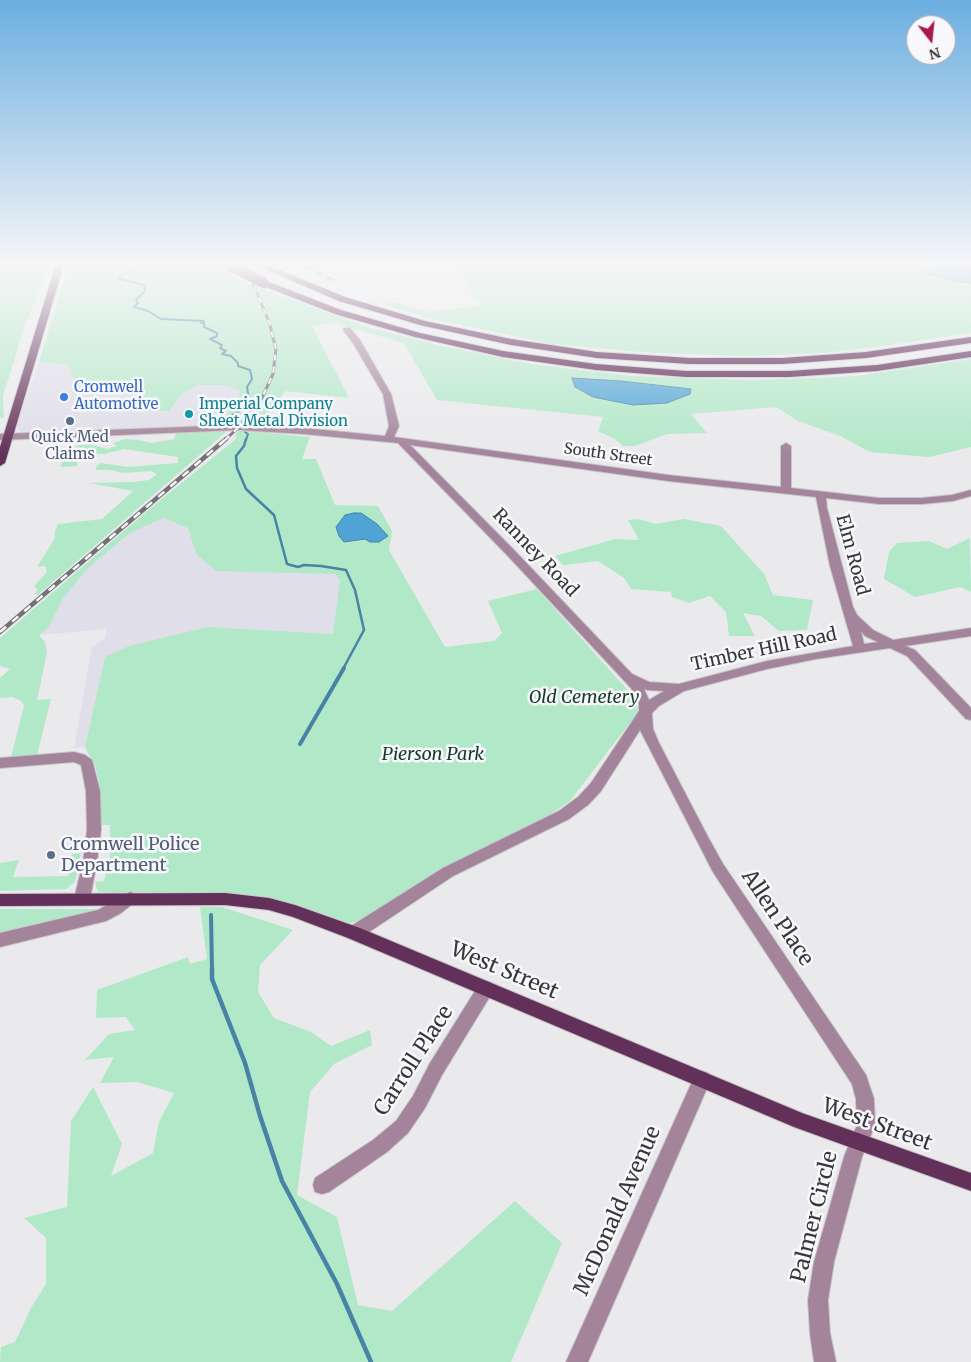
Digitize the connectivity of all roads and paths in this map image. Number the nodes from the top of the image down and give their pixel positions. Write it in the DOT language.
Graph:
graph roads {
  1 [pos="39,328"];
  2 [pos="392,328"];
  3 [pos="443,328"];
  4 [pos="347,330"];
  5 [pos="971,340"];
  6 [pos="971,354"];
  7 [pos="4,437"];
  8 [pos="389,439"];
  9 [pos="401,441"];
  10 [pos="429,445"];
  11 [pos="786,446"];
  12 [pos="419,458"];
  13 [pos="0,463"];
  14 [pos="786,491"];
  15 [pos="971,493"];
  16 [pos="820,495"];
  17 [pos="847,607"];
  18 [pos="971,632"];
  19 [pos="895,644"];
  20 [pos="860,649"];
  21 [pos="625,673"];
  22 [pos="680,688"];
  23 [pos="644,713"];
  24 [pos="971,716"];
  25 [pos="0,763"];
  26 [pos="130,898"];
  27 [pos="82,899"];
  28 [pos="0,900"];
  29 [pos="354,933"];
  30 [pos="0,940"];
  31 [pos="486,988"];
  32 [pos="702,1079"];
  33 [pos="859,1143"];
  34 [pos="971,1182"];
  35 [pos="322,1186"];
  36 [pos="577,1362"];
  37 [pos="825,1362"];
  1 -- 7 [label="main road"];
  2 -- 6 [label="highway, bridge"];
  3 -- 5 [label="highway"];
  4 -- 8 [label="street"];
  7 -- 8 [label="street, South Street"];
  7 -- 13 [label="main road"];
  8 -- 9 [label="street, South Street"];
  9 -- 10 [label="street, South Street"];
  9 -- 12 [label="street, Ranney Road"];
  10 -- 12 [label="street"];
  10 -- 14 [label="street, South Street"];
  11 -- 14 [label="street"];
  12 -- 21 [label="street, Ranney Road"];
  14 -- 16 [label="street, South Street"];
  15 -- 16 [label="street, South Street"];
  16 -- 17 [label="street, Elm Road"];
  17 -- 19 [label="street, Elm Road"];
  17 -- 20 [label="street"];
  18 -- 19 [label="street, Timber Hill Road"];
  19 -- 20 [label="street, Timber Hill Road"];
  19 -- 24 [label="street, Elm Road"];
  20 -- 22 [label="street, Timber Hill Road"];
  21 -- 22 [label="street, Ranney Road"];
  21 -- 23 [label="street, Ranney Road"];
  22 -- 23 [label="street, Timber Hill Road"];
  23 -- 29 [label="street, Timber Hill Road"];
  23 -- 33 [label="street, Allen Place"];
  25 -- 27 [label="street"];
  26 -- 27 [label="main road, West Street"];
  26 -- 29 [label="main road, West Street"];
  26 -- 30 [label="street"];
  27 -- 28 [label="main road, West Street"];
  29 -- 31 [label="main road, West Street"];
  31 -- 32 [label="main road, West Street"];
  31 -- 35 [label="street, Carroll Place"];
  32 -- 33 [label="main road, West Street"];
  32 -- 36 [label="street, McDonald Avenue"];
  33 -- 34 [label="main road, West Street"];
  33 -- 37 [label="street, Palmer Circle"];
}
